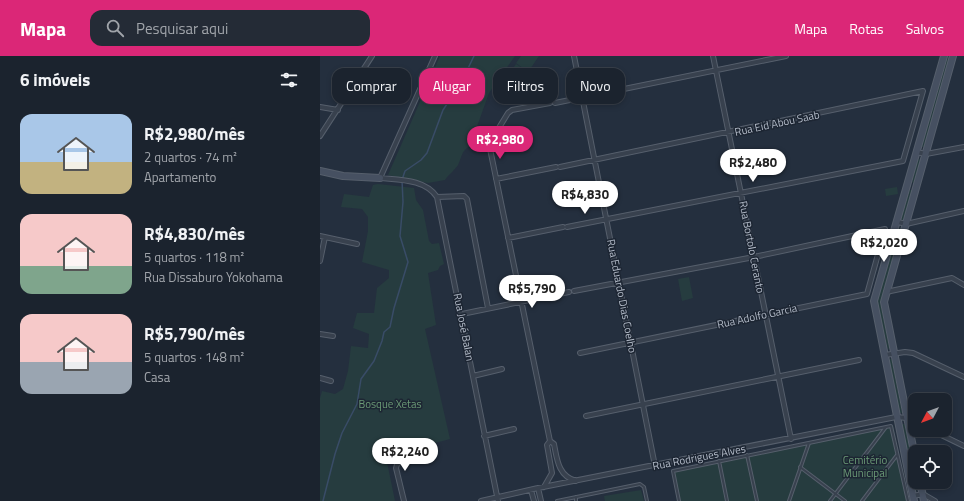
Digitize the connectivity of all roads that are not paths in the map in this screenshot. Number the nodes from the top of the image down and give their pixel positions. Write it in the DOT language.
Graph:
graph roads {
  1 [pos="372,56"];
  2 [pos="435,56"];
  3 [pos="574,56"];
  4 [pos="713,56"];
  5 [pos="786,56"];
  6 [pos="944,56"];
  7 [pos="953,56"];
  8 [pos="577,68"];
  9 [pos="716,70"];
  10 [pos="625,88"];
  11 [pos="566,100"];
  12 [pos="584,104"];
  13 [pos="320,107"];
  14 [pos="338,110"];
  15 [pos="729,133"];
  16 [pos="320,136"];
  17 [pos="964,147"];
  18 [pos="916,152"];
  19 [pos="926,154"];
  20 [pos="595,160"];
  21 [pos="320,171"];
  22 [pos="380,178"];
  23 [pos="496,179"];
  24 [pos="741,193"];
  25 [pos="437,197"];
  26 [pos="964,211"];
  27 [pos="607,219"];
  28 [pos="898,222"];
  29 [pos="906,224"];
  30 [pos="322,236"];
  31 [pos="508,238"];
  32 [pos="358,244"];
  33 [pos="754,256"];
  34 [pos="320,261"];
  35 [pos="619,283"];
  36 [pos="964,284"];
  37 [pos="574,291"];
  38 [pos="569,292"];
  39 [pos="886,292"];
  40 [pos="522,302"];
  41 [pos="488,308"];
  42 [pos="462,314"];
  43 [pos="766,314"];
  44 [pos="320,334"];
  45 [pos="333,336"];
  46 [pos="631,343"];
  47 [pos="580,353"];
  48 [pos="894,353"];
  49 [pos="885,355"];
  50 [pos="859,360"];
  51 [pos="502,369"];
  52 [pos="473,376"];
  53 [pos="778,376"];
  54 [pos="964,377"];
  55 [pos="320,378"];
  56 [pos="331,381"];
  57 [pos="643,404"];
  58 [pos="586,416"];
  59 [pos="896,417"];
  60 [pos="907,418"];
  61 [pos="886,427"];
  62 [pos="514,429"];
  63 [pos="484,436"];
  64 [pos="945,437"];
  65 [pos="791,439"];
  66 [pos="550,441"];
  67 [pos="809,443"];
  68 [pos="913,445"];
  69 [pos="964,446"];
  70 [pos="424,453"];
  71 [pos="748,455"];
  72 [pos="897,455"];
  73 [pos="719,461"];
  74 [pos="655,466"];
  75 [pos="800,467"];
  76 [pos="562,472"];
  77 [pos="552,474"];
  78 [pos="578,481"];
  79 [pos="544,487"];
  80 [pos="538,488"];
  81 [pos="531,490"];
  82 [pos="835,494"];
  83 [pos="576,497"];
  84 [pos="923,498"];
  85 [pos="498,499"];
  86 [pos="914,499"];
  87 [pos="404,501"];
  88 [pos="481,501"];
  89 [pos="534,501"];
  90 [pos="541,501"];
  91 [pos="557,501"];
  92 [pos="576,501"];
  93 [pos="647,501"];
  94 [pos="680,501"];
  95 [pos="727,501"];
  96 [pos="757,501"];
  97 [pos="789,501"];
  98 [pos="830,501"];
  99 [pos="845,501"];
  100 [pos="862,501"];
  101 [pos="908,501"];
  102 [pos="935,501"];
  1 -- 14 [label="street"];
  2 -- 22 [label="street"];
  3 -- 8 [label="street, Rua Eduardo Dias Coelho"];
  4 -- 9 [label="street, Rua Bortolo Ceranto"];
  5 -- 9 [label="street"];
  6 -- 18 [label="street"];
  7 -- 19 [label="street"];
  9 -- 10 [label="street"];
  9 -- 15 [label="street, Rua Bortolo Ceranto"];
  11 -- 23 [label="street"];
  12 -- 20 [label="street, Rua Eduardo Dias Coelho"];
  13 -- 14 [label="street"];
  14 -- 16 [label="street"];
  15 -- 20 [label="street, Rua Eid Abou Saab"];
  15 -- 24 [label="street, Rua Bortolo Ceranto"];
  15 -- 24 [label="street, Rua Eid Abou Saab"];
  17 -- 19 [label="street"];
  18 -- 19 [label="street"];
  18 -- 28 [label="street"];
  19 -- 29 [label="street"];
  20 -- 23 [label="street, Rua Eid Abou Saab"];
  20 -- 27 [label="street, Rua Eduardo Dias Coelho"];
  21 -- 22 [label="street"];
  22 -- 25 [label="street"];
  23 -- 31 [label="street"];
  24 -- 27 [label="street"];
  24 -- 33 [label="street, Rua Bortolo Ceranto"];
  25 -- 41 [label="street"];
  25 -- 42 [label="street, Rua José Balan"];
  26 -- 29 [label="street"];
  27 -- 31 [label="street"];
  27 -- 35 [label="street, Rua Eduardo Dias Coelho"];
  28 -- 29 [label="street"];
  28 -- 49 [label="street"];
  29 -- 39 [label="street"];
  30 -- 32 [label="street"];
  30 -- 34 [label="street"];
  31 -- 40 [label="street"];
  33 -- 35 [label="street"];
  33 -- 43 [label="street, Rua Bortolo Ceranto"];
  33 -- 43 [label="street, Rua Adolfo Garcia"];
  35 -- 37 [label="street"];
  35 -- 46 [label="street, Rua Eduardo Dias Coelho"];
  36 -- 39 [label="street"];
  38 -- 40 [label="street"];
  39 -- 48 [label="street"];
  40 -- 41 [label="street"];
  40 -- 66 [label="street"];
  41 -- 42 [label="street"];
  42 -- 52 [label="street, Rua José Balan"];
  43 -- 46 [label="street, Rua Adolfo Garcia"];
  43 -- 53 [label="street, Rua Bortolo Ceranto"];
  44 -- 45 [label="street"];
  46 -- 47 [label="street, Rua Adolfo Garcia"];
  46 -- 57 [label="street, Rua Eduardo Dias Coelho"];
  48 -- 49 [label="street"];
  48 -- 54 [label="street"];
  48 -- 60 [label="street"];
  49 -- 59 [label="street"];
  50 -- 53 [label="street"];
  51 -- 52 [label="street"];
  52 -- 63 [label="street, Rua José Balan"];
  53 -- 57 [label="street"];
  53 -- 65 [label="street, Rua Bortolo Ceranto"];
  55 -- 56 [label="street"];
  57 -- 58 [label="street"];
  57 -- 74 [label="street, Rua Eduardo Dias Coelho"];
  59 -- 60 [label="street, Rua Rodrigues Alves"];
  59 -- 65 [label="street, Rua Rodrigues Alves"];
  59 -- 86 [label="street"];
  60 -- 68 [label="street"];
  61 -- 67 [label="lane"];
  61 -- 72 [label="lane"];
  61 -- 82 [label="lane"];
  62 -- 63 [label="street"];
  63 -- 85 [label="street, Rua José Balan"];
  64 -- 69 [label="street"];
  65 -- 74 [label="street, Rua Rodrigues Alves"];
  66 -- 76 [label="street"];
  66 -- 77 [label="street"];
  67 -- 71 [label="lane"];
  67 -- 75 [label="lane"];
  70 -- 87 [label="street"];
  71 -- 73 [label="lane"];
  71 -- 96 [label="lane"];
  72 -- 100 [label="lane"];
  72 -- 101 [label="lane"];
  73 -- 94 [label="lane"];
  73 -- 95 [label="lane"];
  74 -- 78 [label="street, Rua Rodrigues Alves"];
  75 -- 82 [label="lane"];
  75 -- 97 [label="lane"];
  76 -- 77 [label="street"];
  76 -- 78 [label="street"];
  77 -- 79 [label="street"];
  78 -- 79 [label="street, Rua Rodrigues Alves"];
  79 -- 80 [label="street, Rua Rodrigues Alves"];
  80 -- 81 [label="street, Rua Rodrigues Alves"];
  80 -- 90 [label="street"];
  81 -- 85 [label="street, Rua Rodrigues Alves"];
  81 -- 89 [label="street"];
  82 -- 98 [label="lane"];
  82 -- 99 [label="lane"];
  83 -- 91 [label="lane"];
  83 -- 92 [label="lane"];
  83 -- 93 [label="lane"];
  84 -- 86 [label="street"];
  84 -- 102 [label="street"];
  85 -- 88 [label="street, Rua Rodrigues Alves"];
}
